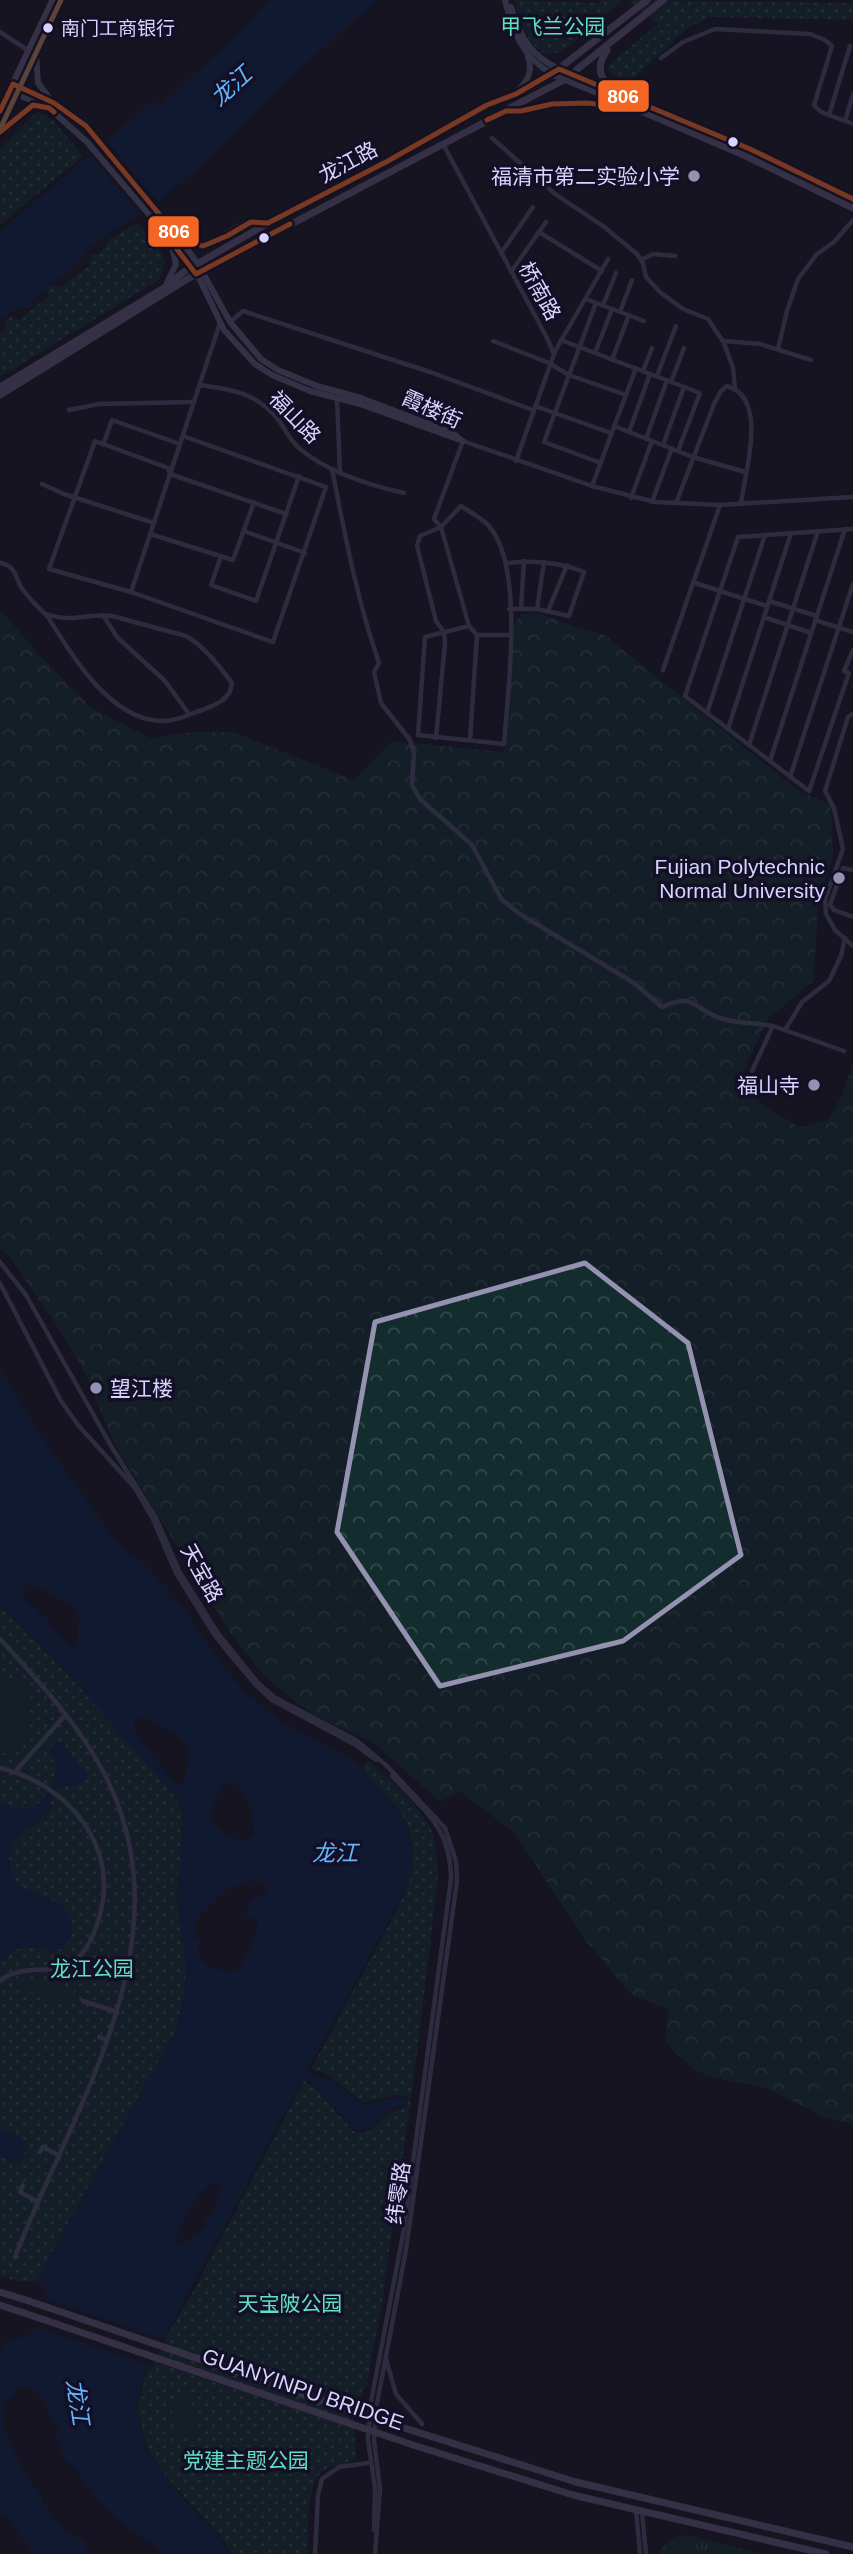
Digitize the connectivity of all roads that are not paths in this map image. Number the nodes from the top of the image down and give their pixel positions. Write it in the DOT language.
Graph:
graph roads {
  1 [pos="53,0"];
  2 [pos="61,0"];
  3 [pos="507,0"];
  4 [pos="648,0"];
  5 [pos="663,0"];
  6 [pos="0,32"];
  7 [pos="610,44"];
  8 [pos="850,46"];
  9 [pos="33,52"];
  10 [pos="527,55"];
  11 [pos="661,58"];
  12 [pos="556,72"];
  13 [pos="567,77"];
  14 [pos="15,89"];
  15 [pos="516,94"];
  16 [pos="853,94"];
  17 [pos="630,99"];
  18 [pos="2,101"];
  19 [pos="51,105"];
  20 [pos="639,110"];
  21 [pos="0,111"];
  22 [pos="506,111"];
  23 [pos="829,115"];
  24 [pos="845,121"];
  25 [pos="853,124"];
  26 [pos="0,130"];
  27 [pos="492,138"];
  28 [pos="443,144"];
  29 [pos="853,199"];
  30 [pos="533,207"];
  31 [pos="853,208"];
  32 [pos="853,220"];
  33 [pos="546,222"];
  34 [pos="268,223"];
  35 [pos="539,232"];
  36 [pos="179,238"];
  37 [pos="170,239"];
  38 [pos="501,253"];
  39 [pos="675,256"];
  40 [pos="608,259"];
  41 [pos="641,260"];
  42 [pos="197,269"];
  43 [pos="602,271"];
  44 [pos="511,272"];
  45 [pos="616,273"];
  46 [pos="632,280"];
  47 [pos="164,288"];
  48 [pos="586,299"];
  49 [pos="596,303"];
  50 [pos="604,305"];
  51 [pos="612,309"];
  52 [pos="620,312"];
  53 [pos="629,315"];
  54 [pos="230,321"];
  55 [pos="644,321"];
  56 [pos="220,323"];
  57 [pos="676,326"];
  58 [pos="493,341"];
  59 [pos="561,341"];
  60 [pos="723,341"];
  61 [pos="579,347"];
  62 [pos="652,348"];
  63 [pos="684,348"];
  64 [pos="778,349"];
  65 [pos="595,353"];
  66 [pos="554,354"];
  67 [pos="612,359"];
  68 [pos="811,360"];
  69 [pos="549,363"];
  70 [pos="636,368"];
  71 [pos="643,371"];
  72 [pos="650,374"];
  73 [pos="569,375"];
  74 [pos="657,376"];
  75 [pos="669,381"];
  76 [pos="200,385"];
  77 [pos="0,387"];
  78 [pos="684,387"];
  79 [pos="736,388"];
  80 [pos="0,395"];
  81 [pos="626,395"];
  82 [pos="337,399"];
  83 [pos="194,402"];
  84 [pos="534,408"];
  85 [pos="69,410"];
  86 [pos="555,413"];
  87 [pos="614,426"];
  88 [pos="629,432"];
  89 [pos="611,433"];
  90 [pos="183,436"];
  91 [pos="646,439"];
  92 [pos="463,441"];
  93 [pos="652,441"];
  94 [pos="103,444"];
  95 [pos="180,444"];
  96 [pos="663,445"];
  97 [pos="671,448"];
  98 [pos="678,451"];
  99 [pos="693,457"];
  100 [pos="516,461"];
  101 [pos="601,463"];
  102 [pos="332,469"];
  103 [pos="745,472"];
  104 [pos="340,473"];
  105 [pos="170,474"];
  106 [pos="299,477"];
  107 [pos="42,484"];
  108 [pos="592,486"];
  109 [pos="404,494"];
  110 [pos="75,497"];
  111 [pos="631,498"];
  112 [pos="853,498"];
  113 [pos="254,502"];
  114 [pos="652,502"];
  115 [pos="676,503"];
  116 [pos="741,503"];
  117 [pos="720,505"];
  118 [pos="286,514"];
  119 [pos="154,523"];
  120 [pos="441,527"];
  121 [pos="845,529"];
  122 [pos="853,529"];
  123 [pos="244,531"];
  124 [pos="818,531"];
  125 [pos="791,533"];
  126 [pos="150,534"];
  127 [pos="765,535"];
  128 [pos="275,543"];
  129 [pos="305,553"];
  130 [pos="221,556"];
  131 [pos="524,561"];
  132 [pos="544,562"];
  133 [pos="0,563"];
  134 [pos="507,563"];
  135 [pos="567,565"];
  136 [pos="695,583"];
  137 [pos="853,584"];
  138 [pos="720,591"];
  139 [pos="131,592"];
  140 [pos="744,598"];
  141 [pos="768,603"];
  142 [pos="521,608"];
  143 [pos="509,609"];
  144 [pos="537,609"];
  145 [pos="793,609"];
  146 [pos="548,611"];
  147 [pos="44,613"];
  148 [pos="103,615"];
  149 [pos="764,617"];
  150 [pos="816,618"];
  151 [pos="788,625"];
  152 [pos="469,626"];
  153 [pos="839,628"];
  154 [pos="444,632"];
  155 [pos="853,632"];
  156 [pos="811,633"];
  157 [pos="477,635"];
  158 [pos="511,635"];
  159 [pos="853,650"];
  160 [pos="663,670"];
  161 [pos="707,713"];
  162 [pos="189,714"];
  163 [pos="853,714"];
  164 [pos="727,729"];
  165 [pos="436,738"];
  166 [pos="470,740"];
  167 [pos="749,745"];
  168 [pos="770,761"];
  169 [pos="790,777"];
  170 [pos="853,870"];
  171 [pos="853,917"];
  172 [pos="845,937"];
  173 [pos="853,946"];
  174 [pos="773,1026"];
  175 [pos="785,1030"];
  176 [pos="844,1051"];
  177 [pos="752,1071"];
  178 [pos="0,1262"];
  179 [pos="0,1283"];
  180 [pos="0,1639"];
  181 [pos="65,1715"];
  182 [pos="0,1768"];
  183 [pos="15,1772"];
  184 [pos="446,1836"];
  185 [pos="0,1981"];
  186 [pos="83,2001"];
  187 [pos="117,2012"];
  188 [pos="99,2037"];
  189 [pos="107,2040"];
  190 [pos="40,2152"];
  191 [pos="58,2155"];
  192 [pos="23,2185"];
  193 [pos="37,2202"];
  194 [pos="15,2257"];
  195 [pos="0,2292"];
  196 [pos="0,2305"];
  197 [pos="386,2358"];
  198 [pos="422,2424"];
  199 [pos="368,2463"];
  200 [pos="639,2511"];
  201 [pos="853,2547"];
  202 [pos="315,2554"];
  203 [pos="374,2554"];
  204 [pos="640,2554"];
  205 [pos="646,2554"];
  206 [pos="826,2554"];
  1 -- 9 [label="main road"];
  2 -- 9 [label="main road"];
  3 -- 10 [label="street"];
  3 -- 12 [label="street"];
  4 -- 12 [label="main road, 龙江路"];
  5 -- 7 [label="main road"];
  6 -- 9 [label="street"];
  7 -- 13 [label="main road"];
  7 -- 17 [label="main road"];
  8 -- 23 [label="street"];
  9 -- 14 [label="main road"];
  9 -- 19 [label="street"];
  10 -- 12 [label="street"];
  10 -- 15 [label="street"];
  11 -- 23 [label="street"];
  12 -- 13 [label="main road"];
  12 -- 15 [label="main road, 龙江路"];
  13 -- 17 [label="main road"];
  13 -- 20 [label="main road"];
  13 -- 22 [label="main road"];
  14 -- 18 [label="main road"];
  14 -- 19 [label="street"];
  14 -- 26 [label="main road"];
  15 -- 34 [label="main road, 龙江路"];
  16 -- 24 [label="street"];
  17 -- 29 [label="main road"];
  18 -- 21 [label="main road"];
  19 -- 26 [label="street"];
  19 -- 36 [label="street"];
  19 -- 37 [label="street"];
  20 -- 22 [label="main road, 龙江路"];
  20 -- 31 [label="main road, 龙江路"];
  22 -- 28 [label="main road, 龙江路"];
  23 -- 24 [label="street"];
  24 -- 25 [label="street"];
  27 -- 41 [label="street"];
  28 -- 38 [label="street, 桥南路"];
  28 -- 42 [label="main road, 龙江路"];
  30 -- 38 [label="street"];
  32 -- 64 [label="street"];
  33 -- 35 [label="street"];
  34 -- 36 [label="street"];
  34 -- 42 [label="main road, 龙江路"];
  35 -- 43 [label="street"];
  35 -- 44 [label="street"];
  36 -- 42 [label="street"];
  37 -- 42 [label="street"];
  37 -- 47 [label="street"];
  38 -- 44 [label="street, 桥南路"];
  39 -- 41 [label="street"];
  40 -- 43 [label="street"];
  41 -- 60 [label="street"];
  42 -- 47 [label="main road"];
  42 -- 54 [label="street, 霞楼街"];
  42 -- 56 [label="street, 霞楼街"];
  42 -- 80 [label="main road"];
  43 -- 48 [label="street"];
  44 -- 66 [label="street, 桥南路"];
  45 -- 50 [label="street"];
  46 -- 52 [label="street"];
  47 -- 77 [label="main road"];
  48 -- 49 [label="street"];
  48 -- 59 [label="street"];
  49 -- 50 [label="street"];
  49 -- 61 [label="street"];
  50 -- 51 [label="street"];
  51 -- 52 [label="street"];
  51 -- 65 [label="street"];
  52 -- 53 [label="street"];
  53 -- 55 [label="street"];
  53 -- 67 [label="street"];
  54 -- 84 [label="street"];
  54 -- 92 [label="street, 霞楼街"];
  56 -- 76 [label="street"];
  56 -- 82 [label="street, 霞楼街"];
  57 -- 74 [label="street"];
  58 -- 69 [label="street"];
  59 -- 61 [label="street"];
  59 -- 66 [label="street"];
  60 -- 64 [label="street"];
  60 -- 79 [label="street"];
  61 -- 65 [label="street"];
  61 -- 73 [label="street"];
  62 -- 71 [label="street"];
  63 -- 75 [label="street"];
  64 -- 68 [label="street"];
  65 -- 67 [label="street"];
  66 -- 69 [label="street, 桥南路"];
  67 -- 70 [label="street"];
  69 -- 73 [label="street"];
  69 -- 84 [label="street, 桥南路"];
  70 -- 71 [label="street"];
  70 -- 81 [label="street"];
  71 -- 72 [label="street"];
  72 -- 74 [label="street"];
  72 -- 88 [label="street"];
  73 -- 81 [label="street"];
  73 -- 86 [label="street"];
  74 -- 75 [label="street"];
  75 -- 78 [label="street"];
  75 -- 91 [label="street"];
  76 -- 83 [label="street"];
  76 -- 102 [label="street, 福山路"];
  78 -- 96 [label="street"];
  78 -- 98 [label="street"];
  79 -- 99 [label="street"];
  79 -- 103 [label="street"];
  81 -- 87 [label="street"];
  82 -- 92 [label="street, 霞楼街"];
  82 -- 104 [label="street"];
  83 -- 85 [label="street"];
  83 -- 90 [label="street"];
  84 -- 86 [label="street"];
  84 -- 100 [label="street, 桥南路"];
  86 -- 89 [label="street"];
  86 -- 101 [label="street"];
  87 -- 88 [label="street"];
  87 -- 89 [label="street"];
  88 -- 91 [label="street"];
  89 -- 101 [label="street"];
  90 -- 95 [label="street"];
  90 -- 106 [label="street"];
  91 -- 93 [label="street"];
  92 -- 100 [label="street"];
  92 -- 120 [label="street"];
  93 -- 96 [label="street"];
  93 -- 111 [label="street"];
  94 -- 95 [label="street"];
  94 -- 105 [label="street"];
  94 -- 110 [label="street"];
  95 -- 105 [label="street"];
  96 -- 97 [label="street"];
  97 -- 98 [label="street"];
  97 -- 114 [label="street"];
  98 -- 99 [label="street"];
  99 -- 103 [label="street"];
  99 -- 115 [label="street"];
  100 -- 108 [label="street"];
  101 -- 108 [label="street"];
  102 -- 104 [label="street, 福山路"];
  102 -- 174 [label="street"];
  103 -- 116 [label="street"];
  104 -- 109 [label="street, 福山路"];
  105 -- 113 [label="street"];
  105 -- 119 [label="street"];
  106 -- 118 [label="street"];
  106 -- 129 [label="street"];
  107 -- 110 [label="street"];
  108 -- 111 [label="street"];
  110 -- 119 [label="street"];
  110 -- 139 [label="street"];
  111 -- 114 [label="street"];
  112 -- 116 [label="street"];
  113 -- 118 [label="street"];
  113 -- 123 [label="street"];
  114 -- 115 [label="street"];
  115 -- 117 [label="street"];
  116 -- 117 [label="street"];
  117 -- 136 [label="street"];
  118 -- 128 [label="street"];
  119 -- 126 [label="street"];
  120 -- 134 [label="street"];
  120 -- 152 [label="street"];
  120 -- 154 [label="street"];
  121 -- 122 [label="street"];
  121 -- 124 [label="street"];
  121 -- 150 [label="street"];
  123 -- 128 [label="street"];
  123 -- 130 [label="street"];
  124 -- 125 [label="street"];
  124 -- 145 [label="street"];
  125 -- 127 [label="street"];
  125 -- 141 [label="street"];
  126 -- 130 [label="street"];
  126 -- 139 [label="street"];
  127 -- 138 [label="street"];
  127 -- 140 [label="street"];
  128 -- 129 [label="street"];
  128 -- 130 [label="street"];
  129 -- 139 [label="street"];
  131 -- 132 [label="street"];
  131 -- 134 [label="street"];
  131 -- 142 [label="street"];
  132 -- 135 [label="street"];
  132 -- 144 [label="street"];
  133 -- 147 [label="street"];
  134 -- 143 [label="street"];
  135 -- 146 [label="street"];
  135 -- 146 [label="street"];
  136 -- 138 [label="street"];
  136 -- 160 [label="street"];
  137 -- 153 [label="street"];
  138 -- 140 [label="street"];
  138 -- 161 [label="street"];
  140 -- 141 [label="street"];
  140 -- 161 [label="street"];
  141 -- 145 [label="street"];
  141 -- 149 [label="street"];
  142 -- 143 [label="street"];
  142 -- 144 [label="street"];
  143 -- 158 [label="street"];
  144 -- 146 [label="street"];
  145 -- 150 [label="street"];
  145 -- 151 [label="street"];
  147 -- 148 [label="street"];
  147 -- 162 [label="street"];
  148 -- 162 [label="street"];
  148 -- 162 [label="street"];
  149 -- 151 [label="street"];
  149 -- 164 [label="street"];
  150 -- 153 [label="street"];
  150 -- 156 [label="street"];
  151 -- 156 [label="street"];
  151 -- 167 [label="street"];
  152 -- 154 [label="street"];
  152 -- 157 [label="street"];
  153 -- 155 [label="street"];
  153 -- 169 [label="street"];
  154 -- 165 [label="street"];
  154 -- 165 [label="street"];
  156 -- 168 [label="street"];
  157 -- 158 [label="street"];
  157 -- 166 [label="street"];
  158 -- 166 [label="street"];
  159 -- 169 [label="street"];
  161 -- 164 [label="street"];
  163 -- 172 [label="street"];
  164 -- 167 [label="street"];
  165 -- 166 [label="street"];
  167 -- 168 [label="street"];
  168 -- 169 [label="street"];
  170 -- 171 [label="street"];
  172 -- 173 [label="street"];
  172 -- 175 [label="street"];
  174 -- 175 [label="street"];
  174 -- 177 [label="street"];
  175 -- 176 [label="street"];
  178 -- 184 [label="street, 天宝路"];
  179 -- 184 [label="street"];
  180 -- 181 [label="street"];
  181 -- 183 [label="street"];
  181 -- 187 [label="street"];
  182 -- 183 [label="street"];
  183 -- 185 [label="street"];
  184 -- 197 [label="street, 纬零路"];
  184 -- 203 [label="street, 纬零路"];
  186 -- 187 [label="street"];
  187 -- 189 [label="street"];
  188 -- 189 [label="street"];
  189 -- 191 [label="street"];
  190 -- 191 [label="street"];
  191 -- 193 [label="street"];
  192 -- 193 [label="street"];
  193 -- 194 [label="street"];
  195 -- 201 [label="main road, GUANYINPU BRIDGE, bridge"];
  196 -- 200 [label="main road, GUANYINPU BRIDGE, bridge"];
  197 -- 198 [label="street"];
  197 -- 203 [label="street, 纬零路"];
  199 -- 202 [label="street"];
  200 -- 204 [label="street"];
  200 -- 205 [label="street"];
  200 -- 206 [label="main road, GUANYINPU BRIDGE"];
}
